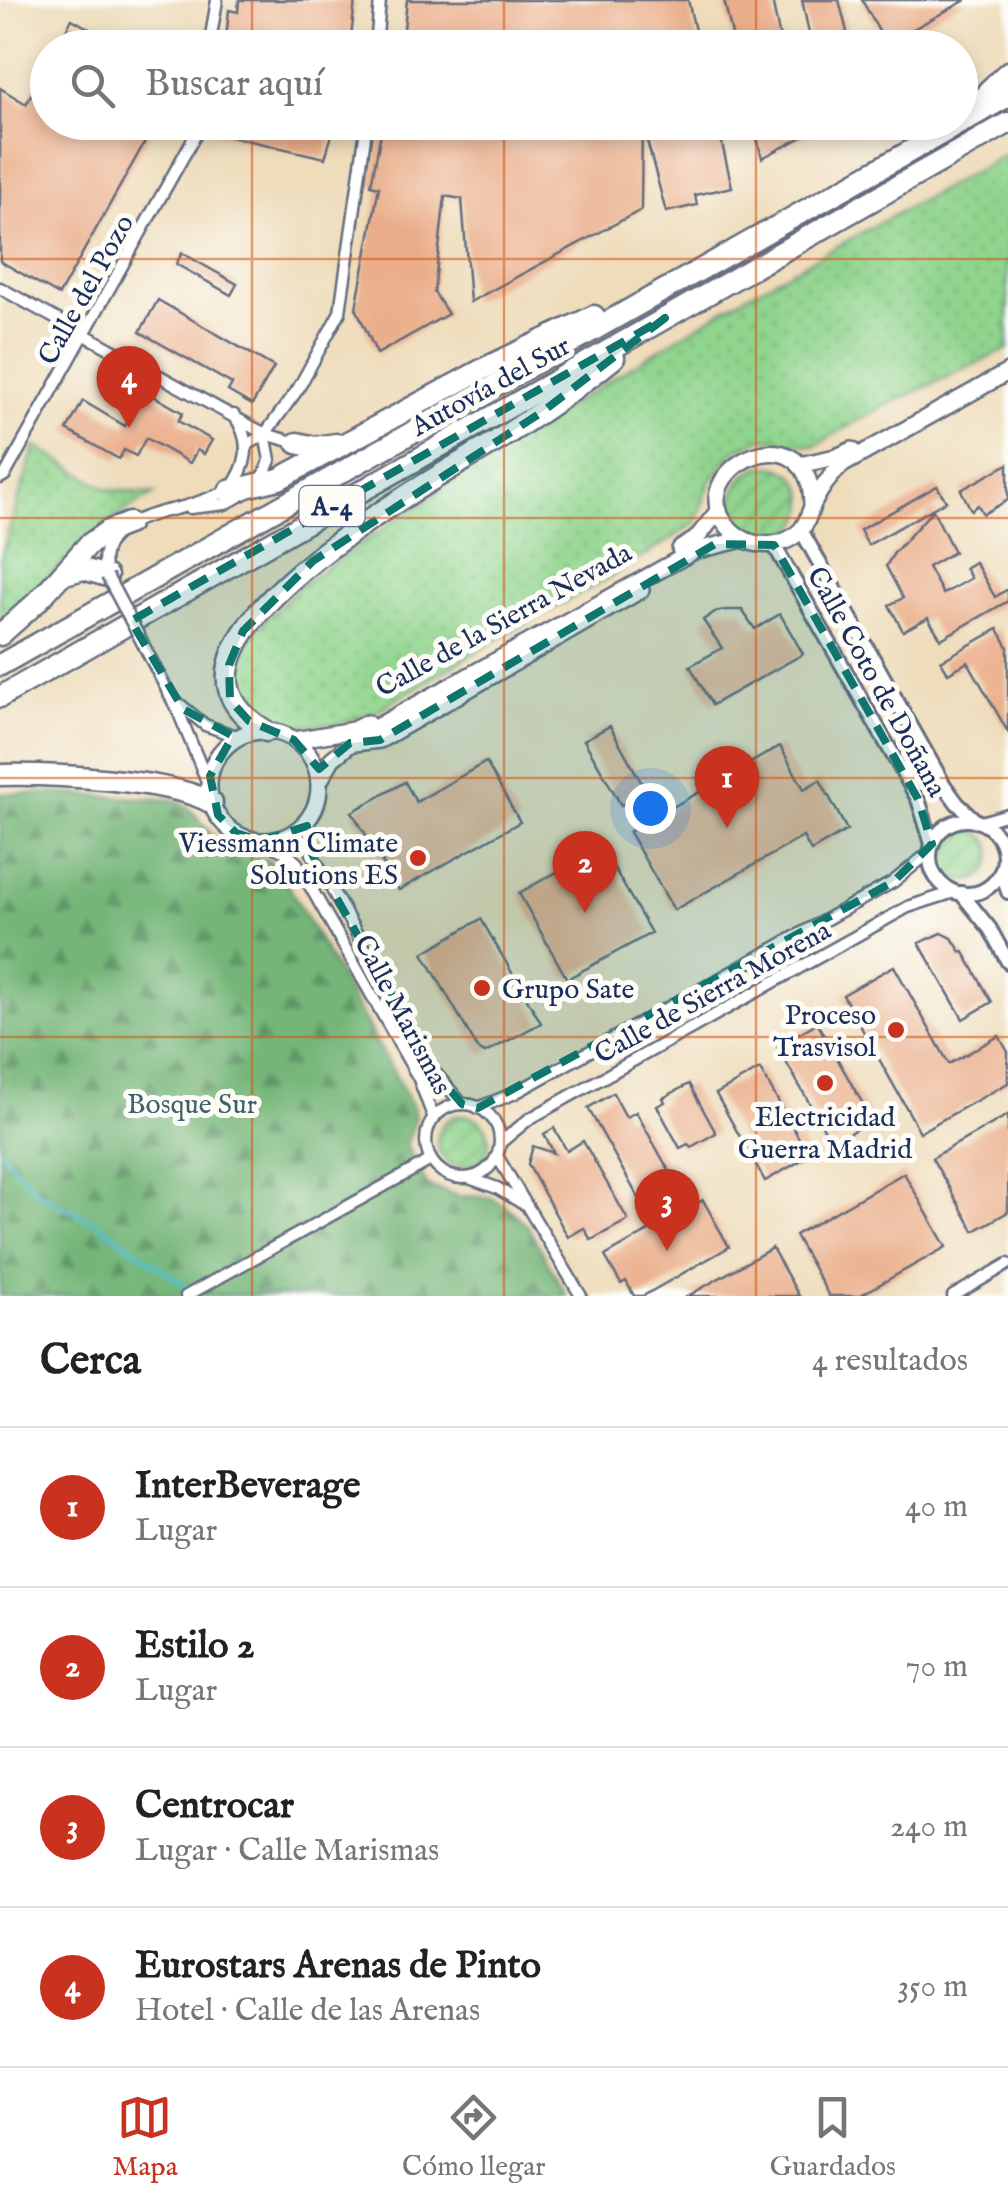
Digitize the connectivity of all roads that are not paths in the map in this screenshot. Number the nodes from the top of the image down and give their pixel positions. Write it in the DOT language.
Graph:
graph roads {
  1 [pos="217,0"];
  2 [pos="380,0"];
  3 [pos="213,30"];
  4 [pos="378,30"];
  5 [pos="1008,72"];
  6 [pos="1008,96"];
  7 [pos="978,109"];
  8 [pos="978,112"];
  9 [pos="1008,123"];
  10 [pos="192,140"];
  11 [pos="364,140"];
  12 [pos="930,140"];
  13 [pos="0,288"];
  14 [pos="657,296"];
  15 [pos="666,318"];
  16 [pos="86,335"];
  17 [pos="1008,363"];
  18 [pos="1008,372"];
  19 [pos="233,415"];
  20 [pos="265,434"];
  21 [pos="347,441"];
  22 [pos="297,443"];
  23 [pos="247,445"];
  24 [pos="799,464"];
  25 [pos="3,477"];
  26 [pos="256,486"];
  27 [pos="229,491"];
  28 [pos="812,505"];
  29 [pos="176,508"];
  30 [pos="719,510"];
  31 [pos="128,523"];
  32 [pos="800,530"];
  33 [pos="742,538"];
  34 [pos="774,545"];
  35 [pos="65,574"];
  36 [pos="107,576"];
  37 [pos="0,635"];
  38 [pos="5,661"];
  39 [pos="168,689"];
  40 [pos="0,697"];
  41 [pos="266,731"];
  42 [pos="239,736"];
  43 [pos="294,740"];
  44 [pos="0,775"];
  45 [pos="318,782"];
  46 [pos="210,794"];
  47 [pos="1008,814"];
  48 [pos="308,818"];
  49 [pos="978,821"];
  50 [pos="261,841"];
  51 [pos="931,848"];
  52 [pos="1004,863"];
  53 [pos="958,892"];
  54 [pos="1008,892"];
  55 [pos="1008,962"];
  56 [pos="462,1104"];
  57 [pos="478,1108"];
  58 [pos="434,1119"];
  59 [pos="500,1144"];
  60 [pos="496,1156"];
  61 [pos="431,1160"];
  62 [pos="468,1178"];
  63 [pos="524,1204"];
  64 [pos="1008,1264"];
  65 [pos="186,1296"];
  66 [pos="581,1296"];
  67 [pos="953,1296"];
  1 -- 3 [label="street"];
  2 -- 4 [label="street"];
  5 -- 7 [label="highway"];
  6 -- 8 [label="highway, Autovía del Sur / A-4"];
  9 -- 15 [label="highway, Autovía del Sur / A-4"];
  10 -- 16 [label="street, Calle del Pozo"];
  11 -- 20 [label="street"];
  12 -- 14 [label="highway, Autovía del Sur / A-4"];
  13 -- 16 [label="street"];
  14 -- 21 [label="highway"];
  14 -- 38 [label="highway, Autovía del Sur / A-4"];
  15 -- 40 [label="highway, Autovía del Sur / A-4"];
  15 -- 41 [label="highway"];
  16 -- 19 [label="street"];
  16 -- 25 [label="street, Calle del Pozo"];
  17 -- 24 [label="main road"];
  18 -- 28 [label="main road"];
  19 -- 20 [label="street"];
  19 -- 23 [label="street"];
  20 -- 22 [label="street"];
  20 -- 23 [label="street"];
  20 -- 26 [label="street"];
  21 -- 22 [label="highway"];
  21 -- 26 [label="highway"];
  23 -- 27 [label="street"];
  24 -- 28 [label="main road"];
  24 -- 30 [label="main road"];
  26 -- 27 [label="highway"];
  26 -- 29 [label="street"];
  27 -- 29 [label="street"];
  28 -- 32 [label="main road"];
  29 -- 31 [label="street"];
  30 -- 33 [label="main road"];
  30 -- 43 [label="main road, Calle de la Sierra Nevada"];
  31 -- 35 [label="highway"];
  31 -- 36 [label="street"];
  32 -- 34 [label="main road"];
  32 -- 49 [label="street, Calle Coto de Doñana"];
  33 -- 34 [label="main road"];
  33 -- 45 [label="main road"];
  34 -- 51 [label="street, Calle Coto de Doñana"];
  35 -- 36 [label="highway"];
  35 -- 37 [label="highway"];
  36 -- 39 [label="street, bridge"];
  39 -- 42 [label="street"];
  39 -- 46 [label="street"];
  41 -- 42 [label="main road"];
  41 -- 43 [label="main road"];
  42 -- 46 [label="main road"];
  43 -- 45 [label="main road"];
  44 -- 46 [label="highway"];
  45 -- 48 [label="main road"];
  46 -- 50 [label="main road"];
  47 -- 49 [label="street"];
  48 -- 50 [label="main road"];
  48 -- 56 [label="street, Calle Marismas"];
  49 -- 51 [label="street"];
  49 -- 52 [label="street"];
  50 -- 58 [label="street, Calle Marismas"];
  51 -- 53 [label="street"];
  51 -- 57 [label="street, Calle de Sierra Morena"];
  52 -- 53 [label="street"];
  52 -- 54 [label="street"];
  53 -- 55 [label="street"];
  53 -- 59 [label="street, Calle de Sierra Morena"];
  56 -- 57 [label="street"];
  56 -- 58 [label="street"];
  57 -- 59 [label="street"];
  58 -- 61 [label="street"];
  59 -- 60 [label="street"];
  60 -- 62 [label="street"];
  60 -- 63 [label="street"];
  61 -- 62 [label="street"];
  61 -- 65 [label="street"];
  62 -- 63 [label="street"];
  63 -- 66 [label="street"];
  64 -- 67 [label="street"];
}
